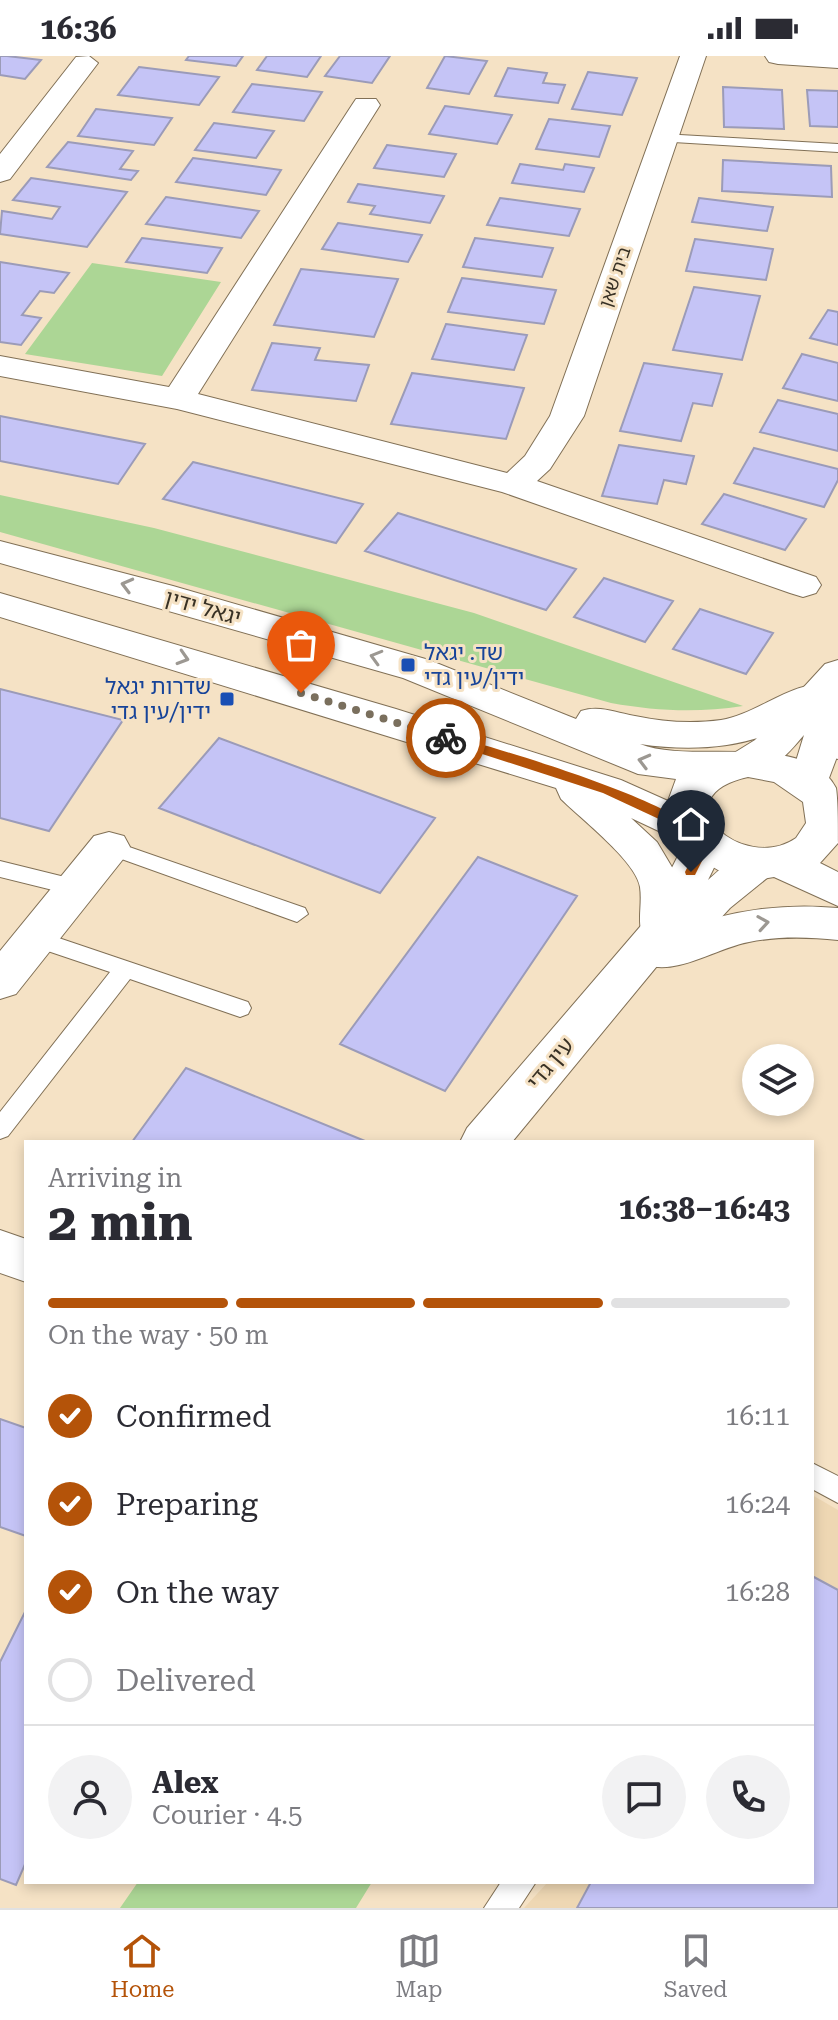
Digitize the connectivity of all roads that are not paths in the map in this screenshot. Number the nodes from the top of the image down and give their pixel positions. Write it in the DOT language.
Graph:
graph roads {
  1 [pos="693,56"];
  2 [pos="778,56"];
  3 [pos="838,60"];
  4 [pos="85,63"];
  5 [pos="366,105"];
  6 [pos="662,138"];
  7 [pos="838,148"];
  8 [pos="0,173"];
  9 [pos="0,366"];
  10 [pos="178,399"];
  11 [pos="514,485"];
  12 [pos="0,552"];
  13 [pos="803,585"];
  14 [pos="0,605"];
  15 [pos="416,669"];
  16 [pos="831,705"];
  17 [pos="735,765"];
  18 [pos="558,774"];
  19 [pos="824,804"];
  20 [pos="699,837"];
  21 [pos="109,847"];
  22 [pos="768,862"];
  23 [pos="0,869"];
  24 [pos="77,888"];
  25 [pos="838,890"];
  26 [pos="297,914"];
  27 [pos="838,924"];
  28 [pos="35,938"];
  29 [pos="662,942"];
  30 [pos="125,969"];
  31 [pos="0,982"];
  32 [pos="240,1008"];
  33 [pos="0,1129"];
  34 [pos="486,1140"];
  35 [pos="0,1251"];
  36 [pos="24,1260"];
  37 [pos="814,1476"];
  38 [pos="838,1490"];
  39 [pos="519,1884"];
  40 [pos="499,1908"];
  1 -- 6 [label="street, בית שאן"];
  2 -- 3 [label="street"];
  4 -- 8 [label="street"];
  5 -- 10 [label="street"];
  6 -- 7 [label="lane"];
  6 -- 11 [label="street, בית שאן"];
  9 -- 10 [label="street"];
  10 -- 11 [label="street"];
  11 -- 13 [label="street"];
  15 -- 12 [label="street, יגאל ידין, one-way"];
  14 -- 18 [label="street, one-way"];
  15 -- 16 [label="street"];
  17 -- 15 [label="street, יגאל ידין, one-way"];
  16 -- 17 [label="street"];
  16 -- 19 [label="street"];
  17 -- 19 [label="street"];
  17 -- 20 [label="street"];
  18 -- 20 [label="street"];
  18 -- 29 [label="street"];
  19 -- 22 [label="street"];
  20 -- 22 [label="street"];
  20 -- 29 [label="street, עין גדי"];
  21 -- 24 [label="street"];
  21 -- 26 [label="lane"];
  22 -- 25 [label="street"];
  22 -- 29 [label="street, עין גדי"];
  23 -- 24 [label="lane"];
  24 -- 28 [label="street"];
  29 -- 27 [label="street, one-way"];
  28 -- 30 [label="lane"];
  28 -- 31 [label="street"];
  29 -- 34 [label="street, עין גדי"];
  30 -- 32 [label="lane"];
  30 -- 33 [label="lane"];
  35 -- 36 [label="street"];
  37 -- 38 [label="lane"];
  39 -- 40 [label="lane"];
}
